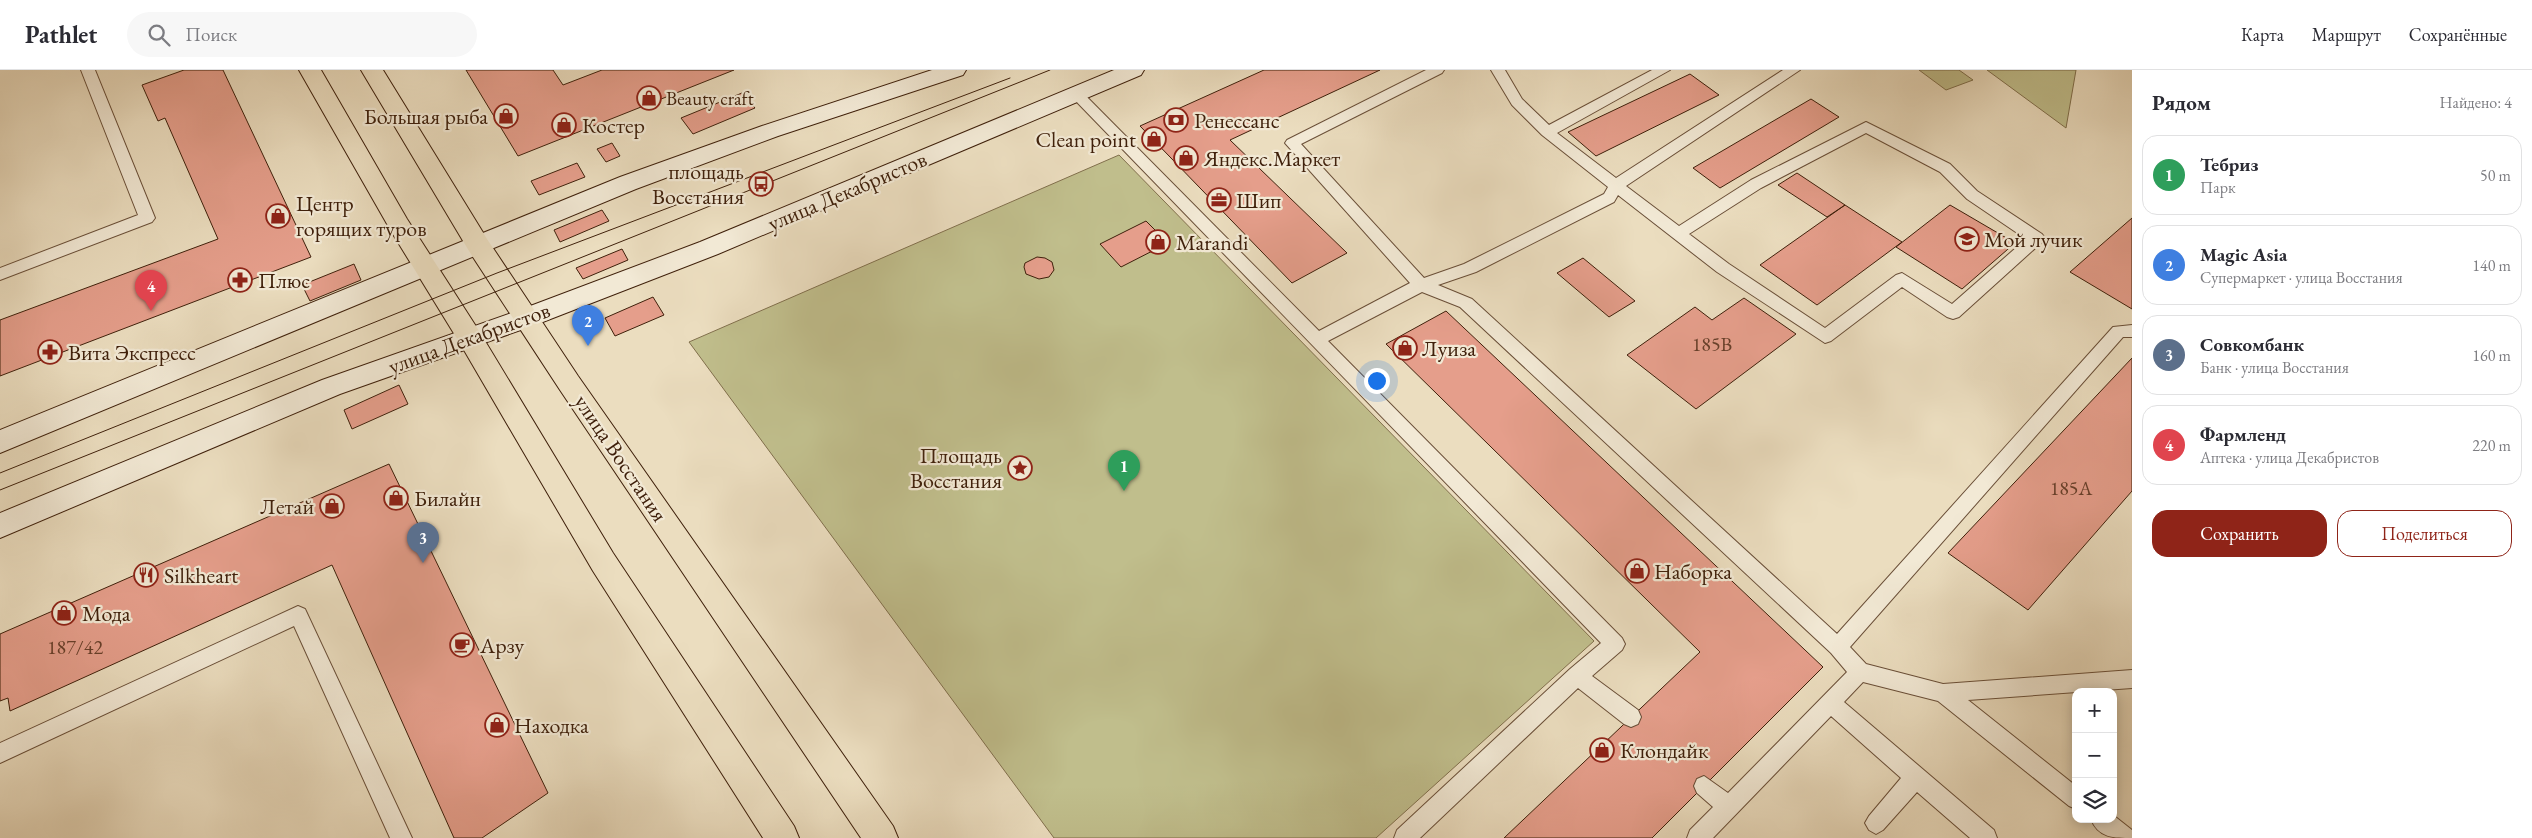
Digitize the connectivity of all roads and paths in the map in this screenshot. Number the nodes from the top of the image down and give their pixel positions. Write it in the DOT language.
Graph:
graph roads {
  1 [pos="88,70"];
  2 [pos="310,70"];
  3 [pos="372,70"];
  4 [pos="955,70"];
  5 [pos="1133,70"];
  6 [pos="1437,70"];
  7 [pos="1498,70"];
  8 [pos="1663,70"];
  9 [pos="1793,70"];
  10 [pos="1076,94"];
  11 [pos="1547,132"];
  12 [pos="1616,186"];
  13 [pos="1678,234"];
  14 [pos="478,245"];
  15 [pos="426,268"];
  16 [pos="0,274"];
  17 [pos="1421,285"];
  18 [pos="526,318"];
  19 [pos="2132,331"];
  20 [pos="470,338"];
  21 [pos="1318,339"];
  22 [pos="0,442"];
  23 [pos="0,526"];
  24 [pos="1838,647"];
  25 [pos="1860,672"];
  26 [pos="1577,676"];
  27 [pos="2132,679"];
  28 [pos="1943,693"];
  29 [pos="1829,702"];
  30 [pos="1631,717"];
  31 [pos="0,753"];
  32 [pos="1916,778"];
  33 [pos="1704,786"];
  34 [pos="2072,796"];
  35 [pos="1729,807"];
  36 [pos="1876,823"];
  37 [pos="2106,823"];
  38 [pos="401,838"];
  39 [pos="782,838"];
  40 [pos="881,838"];
  41 [pos="1405,838"];
  42 [pos="1698,838"];
  43 [pos="1986,838"];
  44 [pos="2125,838"];
  1 -- 16 [label="lane"];
  2 -- 15 [label="main road"];
  3 -- 14 [label="main road, улица Восстания"];
  4 -- 14 [label="main road"];
  5 -- 10 [label="main road, улица Декабристов"];
  6 -- 17 [label="lane"];
  7 -- 11 [label="lane"];
  8 -- 11 [label="lane"];
  9 -- 12 [label="lane"];
  10 -- 18 [label="main road, улица Декабристов"];
  10 -- 21 [label="lane"];
  11 -- 12 [label="lane"];
  12 -- 13 [label="lane"];
  12 -- 17 [label="lane"];
  13 -- 13 [label="lane"];
  14 -- 15 [label="main road"];
  14 -- 18 [label="main road, улица Восстания"];
  15 -- 20 [label="main road"];
  15 -- 22 [label="main road"];
  17 -- 21 [label="lane"];
  17 -- 24 [label="lane"];
  18 -- 20 [label="main road, улица Декабристов"];
  18 -- 40 [label="main road, улица Восстания"];
  19 -- 24 [label="lane"];
  20 -- 23 [label="main road, улица Декабристов"];
  20 -- 39 [label="main road"];
  21 -- 26 [label="lane"];
  24 -- 25 [label="lane"];
  25 -- 28 [label="lane"];
  25 -- 29 [label="lane"];
  26 -- 30 [label="lane"];
  26 -- 41 [label="lane"];
  27 -- 28 [label="lane"];
  28 -- 34 [label="lane"];
  29 -- 32 [label="lane"];
  29 -- 35 [label="lane"];
  31 -- 38 [label="lane"];
  32 -- 36 [label="lane"];
  32 -- 43 [label="lane"];
  33 -- 35 [label="lane"];
  35 -- 42 [label="lane"];
  37 -- 44 [label="lane"];
}
